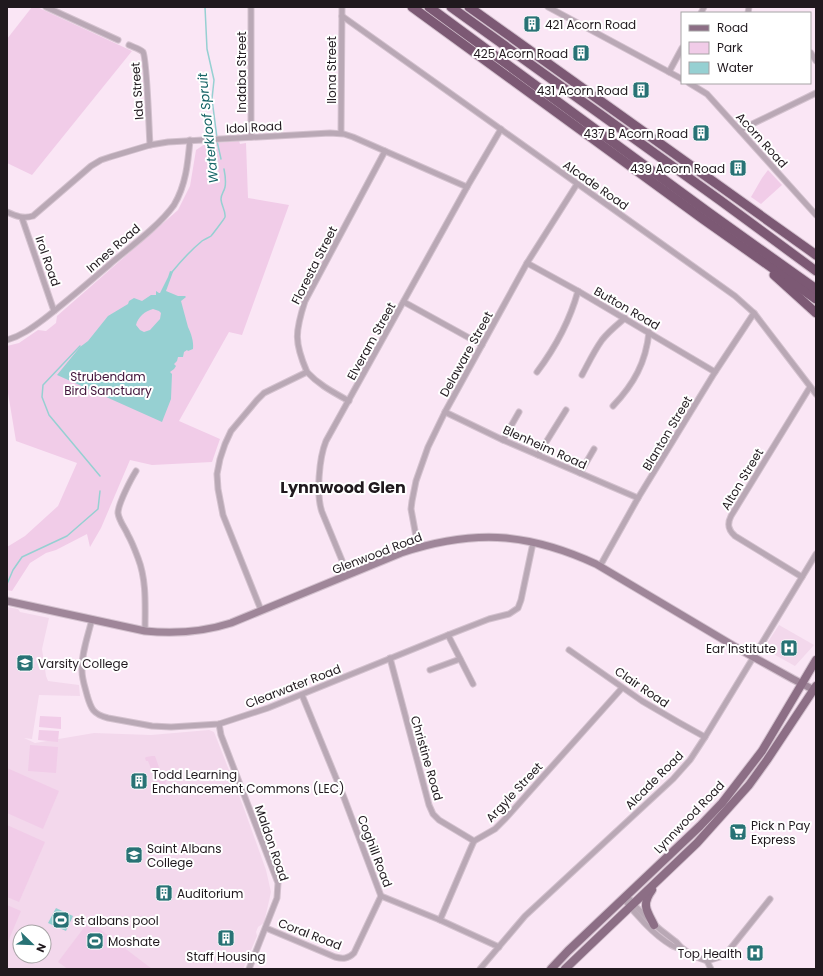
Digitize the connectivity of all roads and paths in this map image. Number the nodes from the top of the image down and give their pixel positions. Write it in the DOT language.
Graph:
graph roads {
  1 [pos="46,7"];
  2 [pos="251,7"];
  3 [pos="342,7"];
  4 [pos="412,7"];
  5 [pos="429,7"];
  6 [pos="451,7"];
  7 [pos="469,7"];
  8 [pos="548,7"];
  9 [pos="342,16"];
  10 [pos="118,40"];
  11 [pos="129,45"];
  12 [pos="681,50"];
  13 [pos="811,53"];
  14 [pos="816,60"];
  15 [pos="669,72"];
  16 [pos="681,78"];
  17 [pos="691,84"];
  18 [pos="816,93"];
  19 [pos="501,129"];
  20 [pos="740,130"];
  21 [pos="341,133"];
  22 [pos="251,137"];
  23 [pos="190,140"];
  24 [pos="150,145"];
  25 [pos="385,151"];
  26 [pos="577,184"];
  27 [pos="467,187"];
  28 [pos="7,212"];
  29 [pos="816,215"];
  30 [pos="22,218"];
  31 [pos="703,219"];
  32 [pos="783,231"];
  33 [pos="816,255"];
  34 [pos="816,259"];
  35 [pos="527,263"];
  36 [pos="777,271"];
  37 [pos="816,271"];
  38 [pos="816,289"];
  39 [pos="578,291"];
  40 [pos="816,299"];
  41 [pos="404,302"];
  42 [pos="816,303"];
  43 [pos="54,311"];
  44 [pos="754,313"];
  45 [pos="816,313"];
  46 [pos="625,318"];
  47 [pos="648,332"];
  48 [pos="7,340"];
  49 [pos="482,345"];
  50 [pos="307,372"];
  51 [pos="537,372"];
  52 [pos="715,372"];
  53 [pos="582,375"];
  54 [pos="810,386"];
  55 [pos="816,394"];
  56 [pos="349,401"];
  57 [pos="613,406"];
  58 [pos="566,410"];
  59 [pos="445,412"];
  60 [pos="519,412"];
  61 [pos="503,440"];
  62 [pos="594,449"];
  63 [pos="538,455"];
  64 [pos="136,470"];
  65 [pos="580,473"];
  66 [pos="638,498"];
  67 [pos="533,543"];
  68 [pos="418,547"];
  69 [pos="816,554"];
  70 [pos="600,566"];
  71 [pos="348,575"];
  72 [pos="802,577"];
  73 [pos="7,600"];
  74 [pos="261,610"];
  75 [pos="92,619"];
  76 [pos="145,631"];
  77 [pos="448,635"];
  78 [pos="570,650"];
  79 [pos="754,657"];
  80 [pos="390,658"];
  81 [pos="460,659"];
  82 [pos="816,660"];
  83 [pos="816,668"];
  84 [pos="430,670"];
  85 [pos="473,684"];
  86 [pos="802,684"];
  87 [pos="622,688"];
  88 [pos="815,689"];
  89 [pos="302,694"];
  90 [pos="219,724"];
  91 [pos="705,738"];
  92 [pos="474,841"];
  93 [pos="659,879"];
  94 [pos="381,896"];
  95 [pos="626,897"];
  96 [pos="770,899"];
  97 [pos="632,905"];
  98 [pos="440,920"];
  99 [pos="654,925"];
  100 [pos="266,928"];
  101 [pos="499,947"];
  102 [pos="682,949"];
  103 [pos="707,961"];
  104 [pos="249,969"];
  105 [pos="480,969"];
  106 [pos="551,969"];
  107 [pos="565,969"];
  108 [pos="711,969"];
  1 -- 10 [label="street"];
  2 -- 22 [label="street, Indaba Street"];
  3 -- 9 [label="street, Ilona Street"];
  4 -- 31 [label="highway"];
  5 -- 38 [label="highway"];
  6 -- 37 [label="highway"];
  7 -- 32 [label="highway"];
  8 -- 15 [label="street"];
  9 -- 19 [label="street, Alcade Road"];
  9 -- 21 [label="street, Ilona Street"];
  11 -- 24 [label="street, Ida Street"];
  12 -- 15 [label="street"];
  13 -- 14 [label="street"];
  15 -- 16 [label="street"];
  17 -- 20 [label="street, Acorn Road"];
  18 -- 20 [label="street"];
  19 -- 26 [label="street, Alcade Road"];
  19 -- 27 [label="street, Elveram Street"];
  20 -- 29 [label="street, Acorn Road"];
  21 -- 22 [label="street, Idol Road"];
  21 -- 25 [label="street, Idol Road"];
  22 -- 23 [label="street, Idol Road"];
  23 -- 24 [label="street, Idol Road"];
  23 -- 43 [label="street, Innes Road"];
  24 -- 30 [label="street, Idol Road"];
  25 -- 27 [label="street, Idol Road"];
  25 -- 50 [label="street, Floresta Street"];
  26 -- 35 [label="street, Delaware Street"];
  26 -- 44 [label="street, Alcade Road"];
  27 -- 41 [label="street, Elveram Street"];
  28 -- 30 [label="street"];
  30 -- 43 [label="street, Irol Road"];
  31 -- 36 [label="highway"];
  31 -- 45 [label="highway"];
  32 -- 33 [label="highway"];
  32 -- 34 [label="highway"];
  35 -- 39 [label="street, Button Road"];
  35 -- 49 [label="street, Delaware Street"];
  36 -- 40 [label="highway"];
  36 -- 42 [label="highway"];
  39 -- 46 [label="street, Button Road"];
  39 -- 51 [label="street"];
  41 -- 49 [label="street"];
  41 -- 56 [label="street, Elveram Street"];
  43 -- 48 [label="street, Innes Road"];
  44 -- 52 [label="street, Blanton Street"];
  44 -- 54 [label="street, Alcade Road"];
  46 -- 47 [label="street, Button Road"];
  46 -- 53 [label="street"];
  47 -- 52 [label="street, Button Road"];
  47 -- 57 [label="street"];
  49 -- 59 [label="street, Delaware Street"];
  50 -- 56 [label="street"];
  50 -- 74 [label="street"];
  52 -- 66 [label="street, Blanton Street"];
  54 -- 55 [label="street, Alcade Road"];
  54 -- 72 [label="street, Alton Street"];
  56 -- 71 [label="street, Elveram Street"];
  58 -- 63 [label="street"];
  59 -- 61 [label="street, Blenheim Road"];
  59 -- 68 [label="street, Delaware Street"];
  60 -- 61 [label="street"];
  61 -- 63 [label="street, Blenheim Road"];
  62 -- 65 [label="street"];
  63 -- 65 [label="street, Blenheim Road"];
  64 -- 76 [label="street"];
  65 -- 66 [label="street, Blenheim Road"];
  66 -- 70 [label="street, Blanton Street"];
  67 -- 68 [label="street, Glenwood Road"];
  67 -- 70 [label="street, Glenwood Road"];
  67 -- 77 [label="street, Clearwater Road"];
  68 -- 71 [label="street, Glenwood Road"];
  69 -- 72 [label="street, Alcade Road"];
  70 -- 79 [label="street, Glenwood Road"];
  71 -- 74 [label="street, Glenwood Road"];
  72 -- 79 [label="street, Alcade Road"];
  73 -- 75 [label="street, Glenwood Road"];
  74 -- 76 [label="street, Glenwood Road"];
  75 -- 76 [label="street, Glenwood Road"];
  75 -- 90 [label="street, Clearwater Road"];
  77 -- 80 [label="street, Clearwater Road"];
  77 -- 81 [label="street"];
  78 -- 87 [label="street, Clair Road"];
  79 -- 86 [label="street, Glenwood Road"];
  79 -- 91 [label="street, Alcade Road"];
  80 -- 89 [label="street, Clearwater Road"];
  80 -- 92 [label="street, Christine Road"];
  81 -- 84 [label="street"];
  81 -- 85 [label="street"];
  82 -- 86 [label="main road, Lynnwood Road"];
  83 -- 86 [label="main road"];
  86 -- 88 [label="street, Glenwood Road"];
  86 -- 95 [label="main road, Lynnwood Road"];
  87 -- 91 [label="street, Clair Road"];
  87 -- 92 [label="street, Argyle Street"];
  88 -- 93 [label="main road, Lynnwood Road"];
  89 -- 90 [label="street, Clearwater Road"];
  89 -- 94 [label="street, Coghill Road"];
  90 -- 100 [label="street, Maldon Road"];
  91 -- 101 [label="street, Alcade Road"];
  92 -- 98 [label="street"];
  93 -- 97 [label="main road, Lynnwood Road"];
  93 -- 99 [label="main road"];
  94 -- 98 [label="street, Coghill Road"];
  94 -- 100 [label="street, Coral Road"];
  95 -- 97 [label="street"];
  95 -- 106 [label="main road, Lynnwood Road"];
  96 -- 103 [label="street"];
  97 -- 99 [label="street"];
  97 -- 102 [label="street"];
  97 -- 107 [label="main road, Lynnwood Road"];
  98 -- 101 [label="street, Coghill Road"];
  99 -- 102 [label="street"];
  100 -- 104 [label="street, Maldon Road"];
  101 -- 105 [label="street, Alcade Road"];
  102 -- 103 [label="street"];
  103 -- 108 [label="street"];
}
